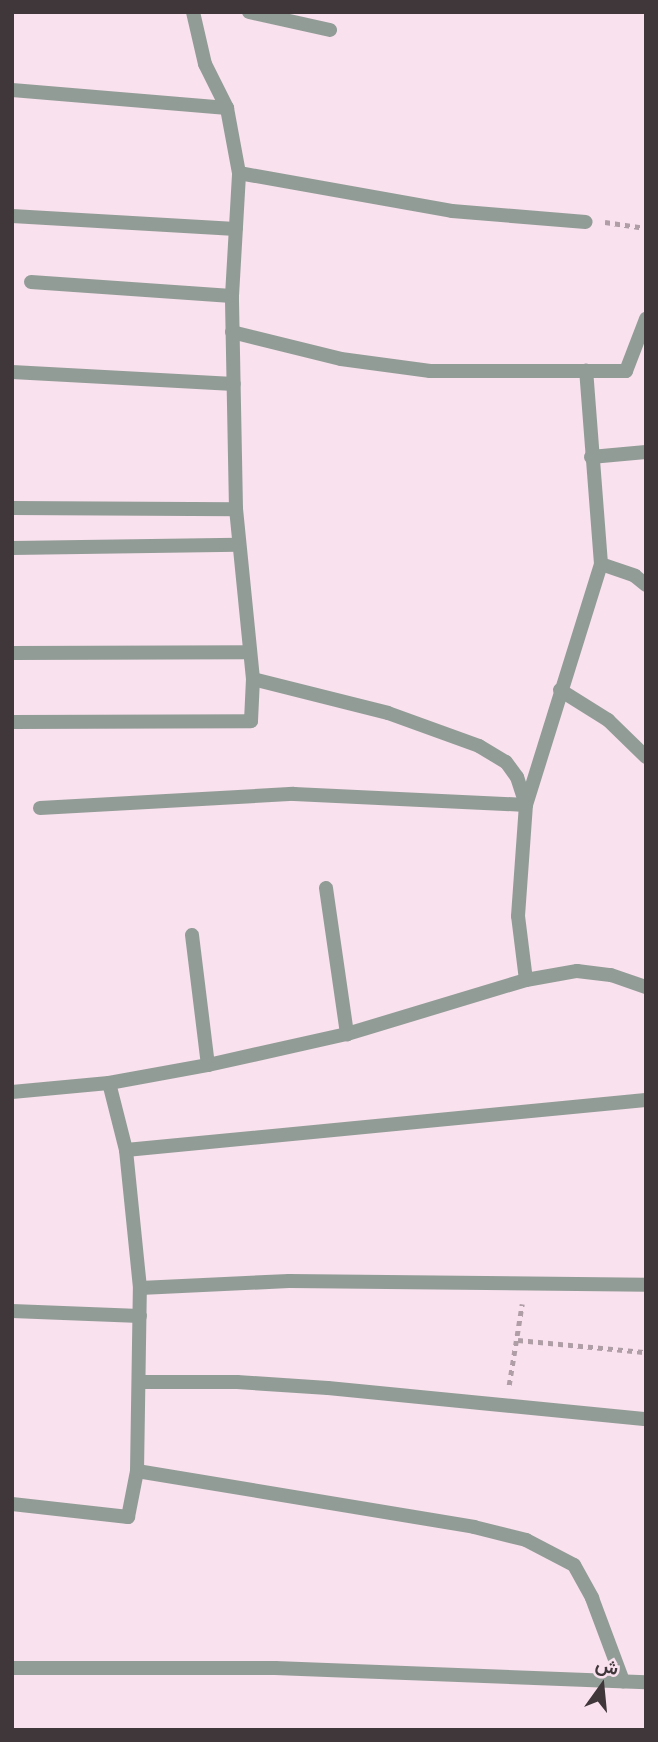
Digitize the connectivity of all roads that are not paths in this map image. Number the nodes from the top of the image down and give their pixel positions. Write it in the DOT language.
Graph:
graph roads {
  1 [pos="193,12"];
  2 [pos="249,12"];
  3 [pos="330,30"];
  4 [pos="12,90"];
  5 [pos="227,108"];
  6 [pos="239,173"];
  7 [pos="12,216"];
  8 [pos="586,222"];
  9 [pos="236,229"];
  10 [pos="31,282"];
  11 [pos="232,296"];
  12 [pos="646,319"];
  13 [pos="232,332"];
  14 [pos="586,371"];
  15 [pos="12,372"];
  16 [pos="234,384"];
  17 [pos="646,452"];
  18 [pos="592,457"];
  19 [pos="12,508"];
  20 [pos="236,509"];
  21 [pos="238,545"];
  22 [pos="12,548"];
  23 [pos="601,564"];
  24 [pos="646,585"];
  25 [pos="248,652"];
  26 [pos="12,653"];
  27 [pos="253,679"];
  28 [pos="560,690"];
  29 [pos="12,722"];
  30 [pos="646,757"];
  31 [pos="526,805"];
  32 [pos="40,808"];
  33 [pos="326,888"];
  34 [pos="192,935"];
  35 [pos="526,980"];
  36 [pos="646,986"];
  37 [pos="347,1034"];
  38 [pos="208,1065"];
  39 [pos="108,1083"];
  40 [pos="12,1091"];
  41 [pos="646,1100"];
  42 [pos="126,1150"];
  43 [pos="646,1284"];
  44 [pos="140,1288"];
  45 [pos="12,1311"];
  46 [pos="140,1316"];
  47 [pos="139,1382"];
  48 [pos="646,1419"];
  49 [pos="137,1471"];
  50 [pos="12,1504"];
  51 [pos="12,1668"];
  52 [pos="623,1681"];
  53 [pos="646,1682"];
  1 -- 5 [label="street"];
  2 -- 3 [label="street"];
  4 -- 5 [label="street"];
  5 -- 6 [label="street"];
  6 -- 8 [label="street"];
  6 -- 9 [label="street"];
  7 -- 9 [label="street"];
  9 -- 11 [label="street"];
  10 -- 11 [label="street"];
  11 -- 13 [label="street"];
  12 -- 14 [label="street"];
  13 -- 14 [label="street"];
  13 -- 16 [label="street"];
  14 -- 18 [label="street"];
  15 -- 16 [label="street"];
  16 -- 20 [label="street"];
  17 -- 18 [label="street"];
  18 -- 23 [label="street"];
  19 -- 20 [label="street"];
  20 -- 21 [label="street"];
  21 -- 22 [label="street"];
  21 -- 25 [label="street"];
  23 -- 24 [label="street"];
  23 -- 28 [label="street"];
  25 -- 26 [label="street"];
  25 -- 27 [label="street"];
  27 -- 29 [label="street"];
  27 -- 31 [label="street"];
  28 -- 30 [label="street"];
  28 -- 31 [label="street"];
  31 -- 32 [label="street"];
  31 -- 35 [label="street"];
  33 -- 37 [label="street"];
  34 -- 38 [label="street"];
  35 -- 36 [label="street"];
  35 -- 37 [label="street"];
  37 -- 38 [label="street"];
  38 -- 39 [label="street"];
  39 -- 40 [label="street"];
  39 -- 42 [label="street"];
  41 -- 42 [label="street"];
  42 -- 44 [label="street"];
  43 -- 44 [label="street"];
  44 -- 46 [label="street"];
  45 -- 46 [label="street"];
  46 -- 47 [label="street"];
  47 -- 48 [label="street"];
  47 -- 49 [label="street"];
  49 -- 50 [label="street"];
  49 -- 52 [label="street"];
  51 -- 52 [label="street"];
  52 -- 53 [label="street"];
}
